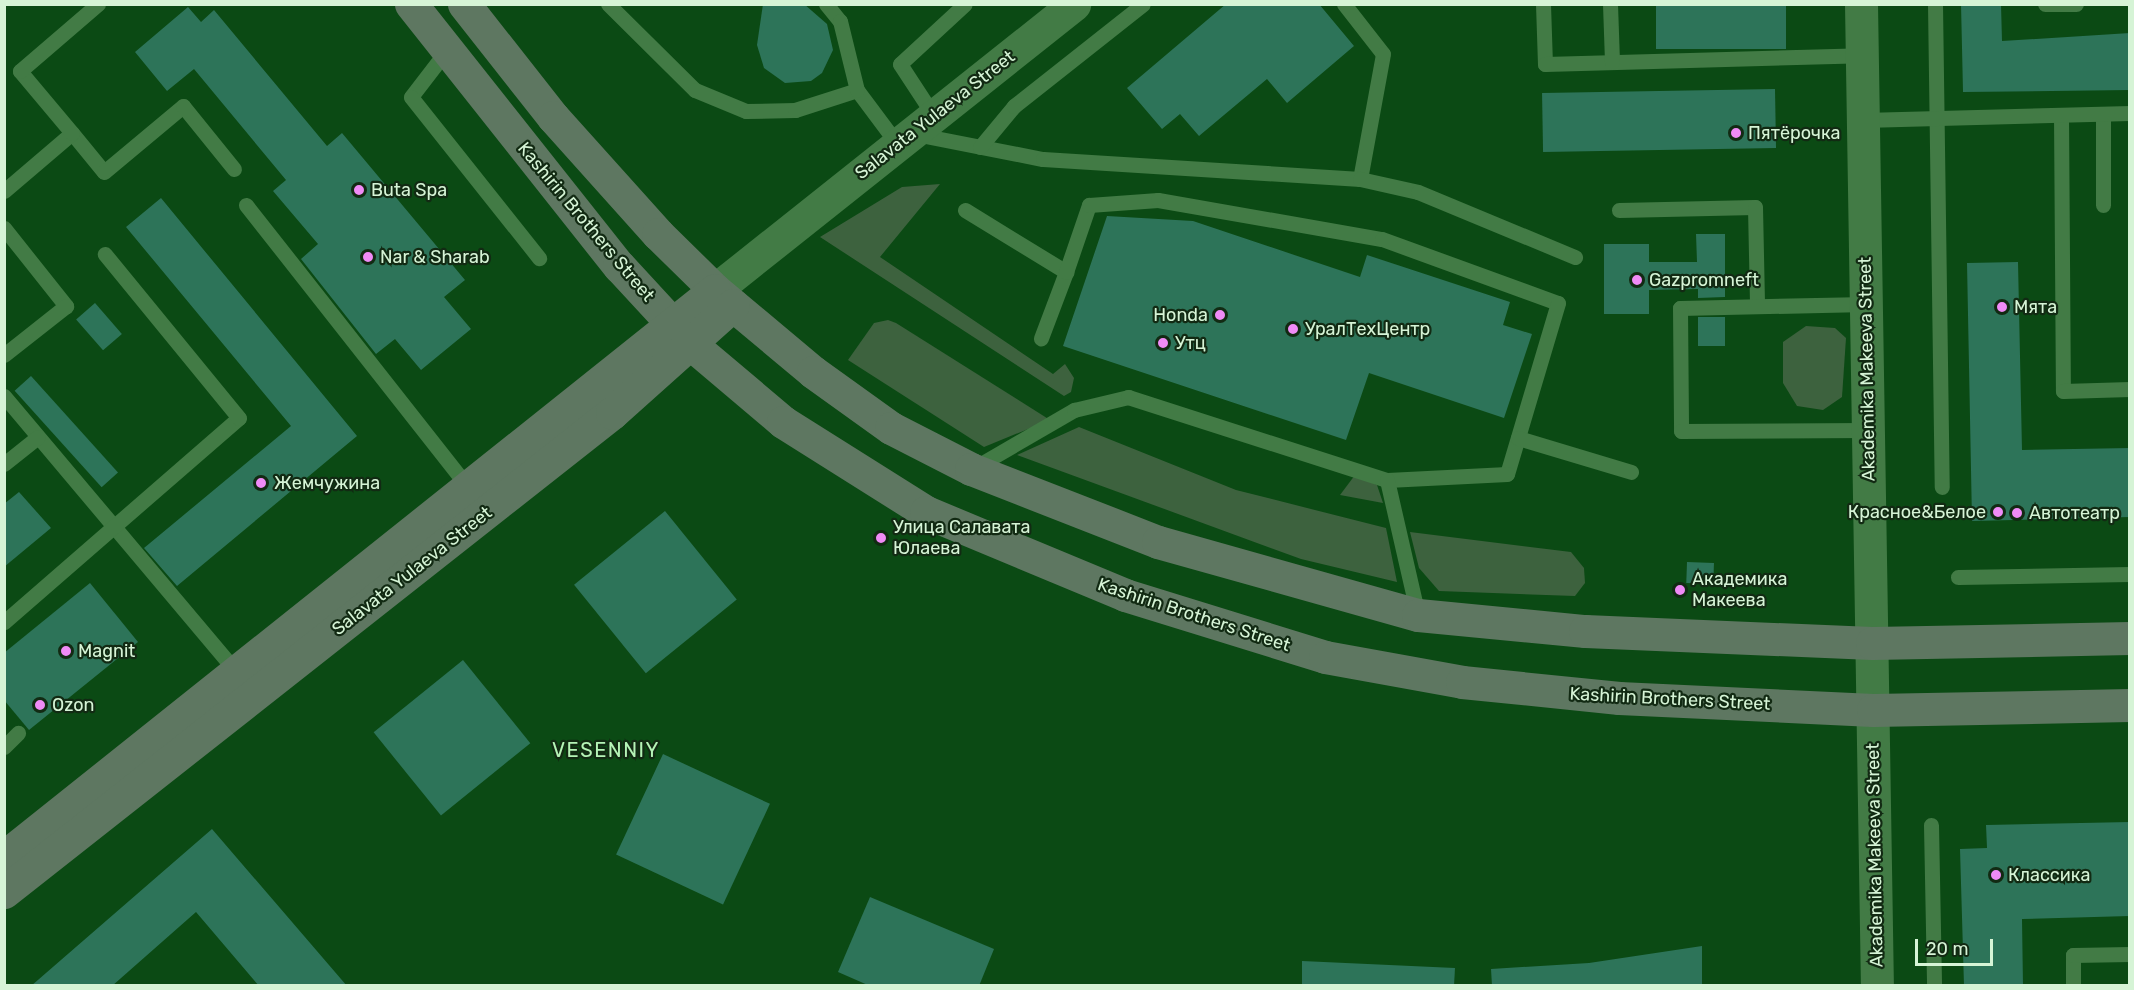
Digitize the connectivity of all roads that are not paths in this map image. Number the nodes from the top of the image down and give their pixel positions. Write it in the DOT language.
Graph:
graph roads {
  1 [pos="98,4"];
  2 [pos="464,4"];
  3 [pos="608,4"];
  4 [pos="826,4"];
  5 [pos="965,4"];
  6 [pos="1074,4"];
  7 [pos="1143,4"];
  8 [pos="1344,4"];
  9 [pos="1543,4"];
  10 [pos="1610,4"];
  11 [pos="1861,4"];
  12 [pos="1935,4"];
  13 [pos="2045,4"];
  14 [pos="2076,4"];
  15 [pos="415,6"];
  16 [pos="447,50"];
  17 [pos="1862,55"];
  18 [pos="1612,62"];
  19 [pos="857,90"];
  20 [pos="2130,113"];
  21 [pos="2103,114"];
  22 [pos="2061,115"];
  23 [pos="1936,118"];
  24 [pos="1863,120"];
  25 [pos="915,132"];
  26 [pos="72,133"];
  27 [pos="980,147"];
  28 [pos="234,169"];
  29 [pos="1360,179"];
  30 [pos="4,191"];
  31 [pos="246,205"];
  32 [pos="2103,205"];
  33 [pos="965,210"];
  34 [pos="1619,210"];
  35 [pos="4,228"];
  36 [pos="105,254"];
  37 [pos="1575,257"];
  38 [pos="539,258"];
  39 [pos="1066,272"];
  40 [pos="724,297"];
  41 [pos="1867,304"];
  42 [pos="1757,306"];
  43 [pos="683,334"];
  44 [pos="1041,338"];
  45 [pos="4,355"];
  46 [pos="2130,389"];
  47 [pos="4,396"];
  48 [pos="1868,430"];
  49 [pos="38,437"];
  50 [pos="1518,438"];
  51 [pos="4,464"];
  52 [pos="971,469"];
  53 [pos="1631,472"];
  54 [pos="1386,480"];
  55 [pos="1942,486"];
  56 [pos="469,488"];
  57 [pos="114,528"];
  58 [pos="2130,574"];
  59 [pos="1958,577"];
  60 [pos="1418,615"];
  61 [pos="4,622"];
  62 [pos="2130,638"];
  63 [pos="1872,643"];
  64 [pos="238,674"];
  65 [pos="2130,705"];
  66 [pos="1873,710"];
  67 [pos="18,733"];
  68 [pos="4,747"];
  69 [pos="1931,825"];
  70 [pos="4,857"];
  71 [pos="4,892"];
  72 [pos="2130,954"];
  73 [pos="1877,986"];
  74 [pos="1934,986"];
  75 [pos="2073,986"];
  1 -- 26 [label="lane"];
  2 -- 40 [label="main road"];
  3 -- 19 [label="lane"];
  4 -- 19 [label="lane"];
  5 -- 25 [label="lane"];
  6 -- 25 [label="street, Salavata Yulaeva Street"];
  7 -- 27 [label="lane"];
  8 -- 29 [label="lane"];
  9 -- 18 [label="lane"];
  10 -- 18 [label="lane"];
  11 -- 17 [label="street, Akademika Makeeva Street"];
  12 -- 23 [label="lane"];
  13 -- 14 [label="lane"];
  15 -- 16 [label="main road, Kashirin Brothers Street"];
  16 -- 38 [label="lane"];
  16 -- 43 [label="main road, Kashirin Brothers Street"];
  17 -- 18 [label="lane"];
  17 -- 24 [label="street, Akademika Makeeva Street"];
  19 -- 25 [label="lane"];
  20 -- 21 [label="lane"];
  21 -- 22 [label="lane"];
  21 -- 32 [label="lane"];
  22 -- 23 [label="lane"];
  22 -- 46 [label="lane"];
  23 -- 24 [label="lane"];
  23 -- 55 [label="lane"];
  24 -- 41 [label="street, Akademika Makeeva Street"];
  25 -- 27 [label="lane"];
  25 -- 40 [label="street, Salavata Yulaeva Street"];
  26 -- 28 [label="lane"];
  26 -- 30 [label="lane"];
  27 -- 29 [label="lane"];
  29 -- 37 [label="lane"];
  31 -- 56 [label="lane"];
  33 -- 39 [label="lane"];
  34 -- 42 [label="lane"];
  35 -- 45 [label="lane"];
  36 -- 57 [label="lane"];
  39 -- 44 [label="lane"];
  39 -- 50 [label="lane"];
  40 -- 43 [label="main road, Salavata Yulaeva Street"];
  40 -- 52 [label="main road"];
  41 -- 42 [label="lane"];
  41 -- 48 [label="street, Akademika Makeeva Street"];
  42 -- 48 [label="lane"];
  43 -- 56 [label="main road, Salavata Yulaeva Street"];
  43 -- 66 [label="main road, Kashirin Brothers Street"];
  43 -- 71 [label="main road, Salavata Yulaeva Street"];
  47 -- 49 [label="lane"];
  48 -- 63 [label="street, Akademika Makeeva Street"];
  49 -- 51 [label="lane"];
  49 -- 57 [label="lane"];
  50 -- 53 [label="lane"];
  50 -- 54 [label="lane"];
  52 -- 54 [label="lane"];
  52 -- 60 [label="main road"];
  54 -- 60 [label="lane"];
  56 -- 64 [label="main road, Salavata Yulaeva Street"];
  57 -- 61 [label="lane"];
  57 -- 64 [label="lane"];
  58 -- 59 [label="lane"];
  60 -- 63 [label="main road"];
  62 -- 63 [label="main road"];
  63 -- 66 [label="street, Akademika Makeeva Street"];
  64 -- 70 [label="main road, Salavata Yulaeva Street"];
  65 -- 66 [label="main road, Kashirin Brothers Street"];
  66 -- 73 [label="street, Akademika Makeeva Street"];
  67 -- 68 [label="lane"];
  69 -- 74 [label="lane"];
  72 -- 75 [label="lane"];
}
